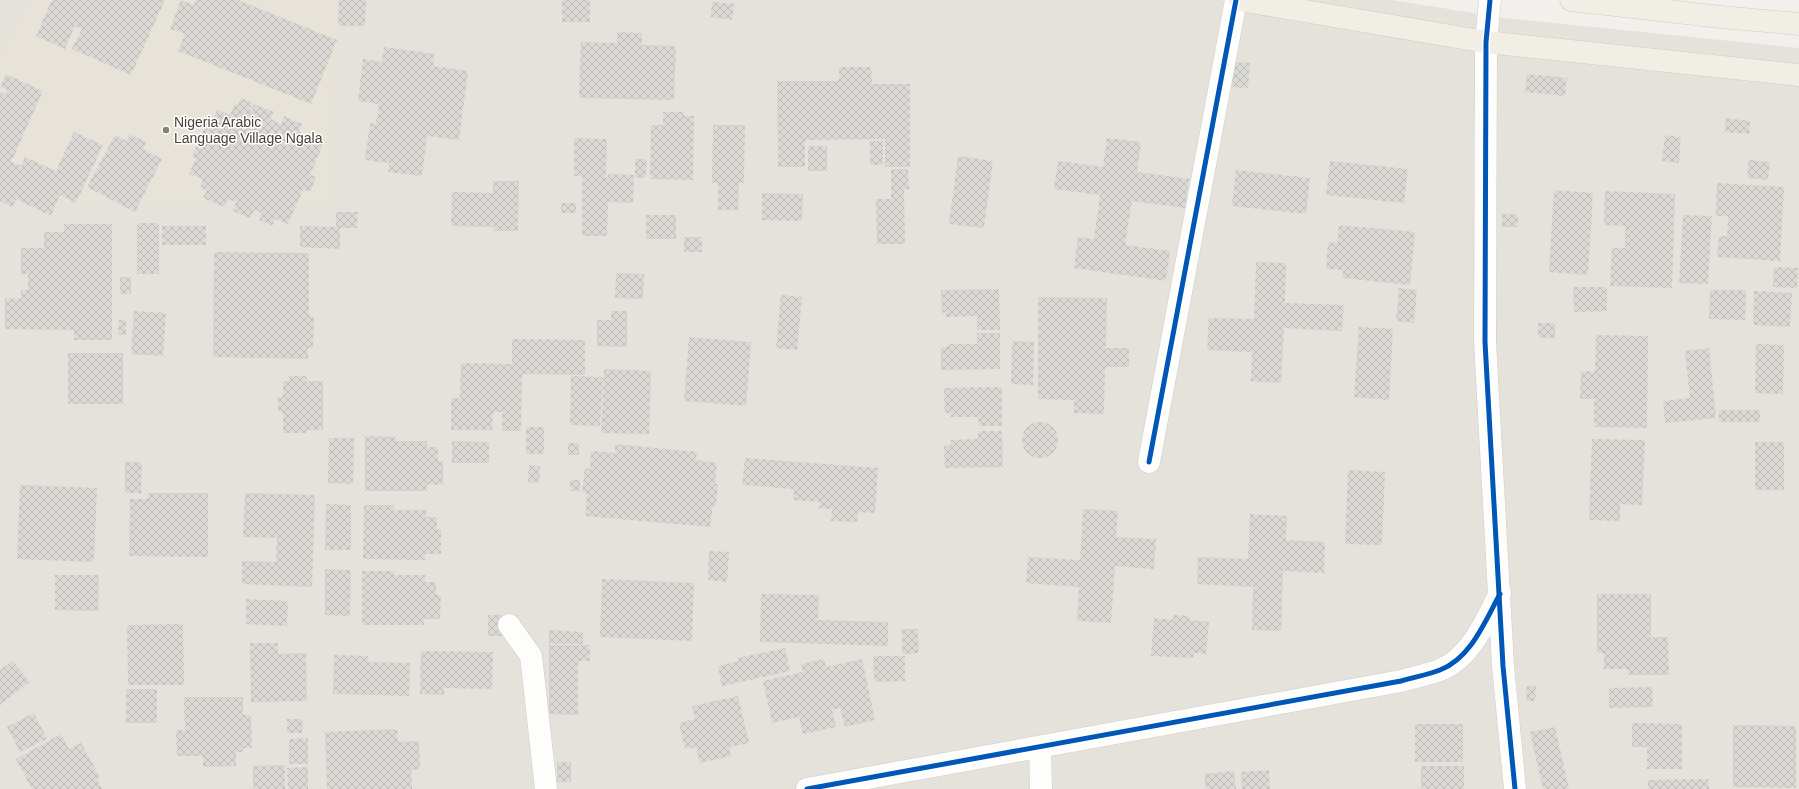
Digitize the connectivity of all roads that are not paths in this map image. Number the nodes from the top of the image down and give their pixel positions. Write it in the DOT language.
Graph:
graph roads {
  1 [pos="1236,0"];
  2 [pos="1240,0"];
  3 [pos="1490,0"];
  4 [pos="1571,0"];
  5 [pos="1799,24"];
  6 [pos="1486,42"];
  7 [pos="1799,76"];
  8 [pos="1149,462"];
  9 [pos="1500,593"];
  10 [pos="509,625"];
  11 [pos="1040,747"];
  12 [pos="546,789"];
  13 [pos="807,789"];
  14 [pos="1041,789"];
  15 [pos="1515,789"];
  1 -- 8 [label="street"];
  2 -- 6 [label="main road"];
  3 -- 6 [label="street"];
  4 -- 5 [label="main road"];
  6 -- 7 [label="main road"];
  6 -- 9 [label="street"];
  9 -- 11 [label="street"];
  9 -- 15 [label="street"];
  10 -- 12 [label="street"];
  11 -- 13 [label="street"];
  11 -- 14 [label="street"];
}
